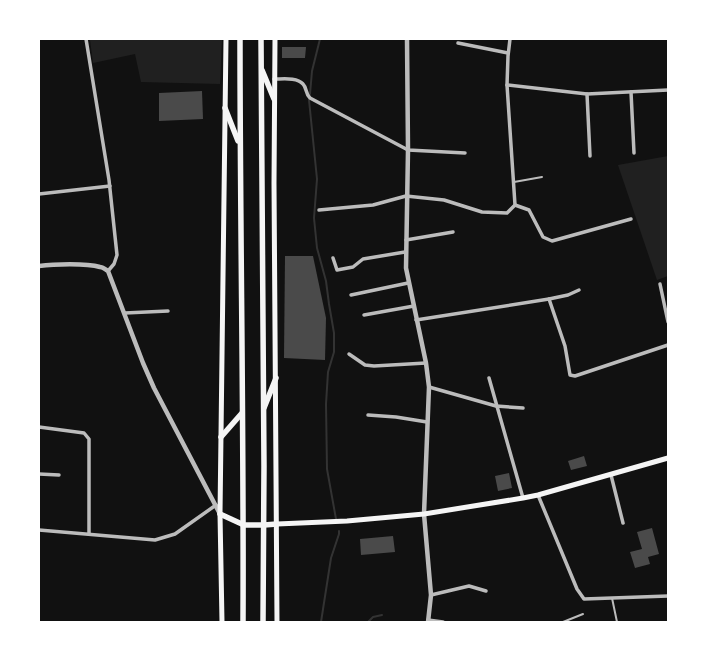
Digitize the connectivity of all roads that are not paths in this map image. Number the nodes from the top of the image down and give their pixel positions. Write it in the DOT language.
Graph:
graph roads {
  1 [pos="86,39"];
  2 [pos="226,39"];
  3 [pos="240,39"];
  4 [pos="260,39"];
  5 [pos="275,39"];
  6 [pos="407,39"];
  7 [pos="510,39"];
  8 [pos="458,43"];
  9 [pos="508,54"];
  10 [pos="261,68"];
  11 [pos="274,79"];
  12 [pos="507,85"];
  13 [pos="668,90"];
  14 [pos="631,92"];
  15 [pos="587,94"];
  16 [pos="274,100"];
  17 [pos="225,108"];
  18 [pos="240,145"];
  19 [pos="408,150"];
  20 [pos="634,152"];
  21 [pos="465,153"];
  22 [pos="590,156"];
  23 [pos="542,177"];
  24 [pos="513,183"];
  25 [pos="110,186"];
  26 [pos="39,194"];
  27 [pos="406,196"];
  28 [pos="515,205"];
  29 [pos="319,210"];
  30 [pos="631,219"];
  31 [pos="453,232"];
  32 [pos="406,240"];
  33 [pos="406,252"];
  34 [pos="333,258"];
  35 [pos="39,266"];
  36 [pos="108,271"];
  37 [pos="408,283"];
  38 [pos="660,284"];
  39 [pos="579,290"];
  40 [pos="351,295"];
  41 [pos="549,299"];
  42 [pos="414,306"];
  43 [pos="168,311"];
  44 [pos="124,313"];
  45 [pos="364,315"];
  46 [pos="416,320"];
  47 [pos="668,322"];
  48 [pos="668,345"];
  49 [pos="349,354"];
  50 [pos="426,362"];
  51 [pos="276,378"];
  52 [pos="490,378"];
  53 [pos="429,387"];
  54 [pos="496,406"];
  55 [pos="523,408"];
  56 [pos="263,410"];
  57 [pos="242,414"];
  58 [pos="368,415"];
  59 [pos="428,422"];
  60 [pos="39,427"];
  61 [pos="221,437"];
  62 [pos="668,458"];
  63 [pos="39,474"];
  64 [pos="59,475"];
  65 [pos="610,475"];
  66 [pos="538,495"];
  67 [pos="523,498"];
  68 [pos="216,505"];
  69 [pos="220,514"];
  70 [pos="424,514"];
  71 [pos="623,523"];
  72 [pos="277,524"];
  73 [pos="244,525"];
  74 [pos="264,525"];
  75 [pos="39,530"];
  76 [pos="88,534"];
  77 [pos="486,591"];
  78 [pos="431,595"];
  79 [pos="668,596"];
  80 [pos="612,598"];
  81 [pos="583,614"];
  82 [pos="428,621"];
  83 [pos="222,622"];
  84 [pos="244,622"];
  85 [pos="263,622"];
  86 [pos="277,622"];
  87 [pos="443,622"];
  88 [pos="564,622"];
  89 [pos="617,622"];
  1 -- 25 [label="street"];
  2 -- 17 [label="main road"];
  3 -- 18 [label="main road"];
  4 -- 10 [label="main road"];
  5 -- 11 [label="main road"];
  6 -- 19 [label="street"];
  7 -- 9 [label="street"];
  8 -- 9 [label="street"];
  9 -- 12 [label="street"];
  10 -- 16 [label="main road"];
  10 -- 56 [label="main road"];
  11 -- 16 [label="main road"];
  11 -- 19 [label="street"];
  12 -- 15 [label="street"];
  12 -- 24 [label="street"];
  13 -- 14 [label="street"];
  14 -- 15 [label="street"];
  14 -- 20 [label="street"];
  15 -- 22 [label="street"];
  16 -- 51 [label="main road"];
  17 -- 18 [label="main road"];
  17 -- 61 [label="main road"];
  18 -- 57 [label="main road"];
  19 -- 21 [label="street"];
  19 -- 27 [label="street"];
  23 -- 24 [label="lane"];
  24 -- 28 [label="street"];
  25 -- 26 [label="street"];
  25 -- 36 [label="street"];
  27 -- 28 [label="street"];
  27 -- 29 [label="street"];
  27 -- 32 [label="street"];
  28 -- 30 [label="street"];
  31 -- 32 [label="street"];
  32 -- 33 [label="street"];
  33 -- 34 [label="street"];
  33 -- 37 [label="street"];
  35 -- 36 [label="street"];
  36 -- 44 [label="street"];
  37 -- 40 [label="street"];
  37 -- 42 [label="street"];
  38 -- 47 [label="street"];
  39 -- 41 [label="street"];
  41 -- 46 [label="street"];
  41 -- 48 [label="street"];
  42 -- 45 [label="street"];
  42 -- 46 [label="street"];
  43 -- 44 [label="street"];
  44 -- 68 [label="street"];
  46 -- 50 [label="street"];
  49 -- 50 [label="street"];
  50 -- 53 [label="street"];
  51 -- 56 [label="main road"];
  51 -- 72 [label="main road"];
  52 -- 54 [label="street"];
  53 -- 54 [label="street"];
  53 -- 59 [label="street"];
  54 -- 55 [label="street"];
  54 -- 67 [label="street"];
  56 -- 74 [label="main road"];
  57 -- 61 [label="main road"];
  57 -- 73 [label="main road"];
  58 -- 59 [label="street"];
  59 -- 70 [label="street"];
  60 -- 76 [label="street"];
  61 -- 69 [label="main road"];
  62 -- 65 [label="main road"];
  63 -- 64 [label="street"];
  65 -- 66 [label="main road"];
  65 -- 71 [label="street"];
  66 -- 67 [label="main road"];
  66 -- 80 [label="street"];
  67 -- 70 [label="main road"];
  68 -- 69 [label="street"];
  68 -- 76 [label="street"];
  69 -- 73 [label="main road"];
  69 -- 83 [label="main road"];
  70 -- 72 [label="main road"];
  70 -- 78 [label="street"];
  72 -- 74 [label="main road"];
  72 -- 86 [label="main road"];
  73 -- 74 [label="main road"];
  73 -- 84 [label="main road"];
  74 -- 85 [label="main road"];
  75 -- 76 [label="street"];
  77 -- 78 [label="street"];
  78 -- 82 [label="street"];
  79 -- 80 [label="street"];
  80 -- 89 [label="lane"];
  81 -- 88 [label="lane"];
  82 -- 87 [label="street"];
}
